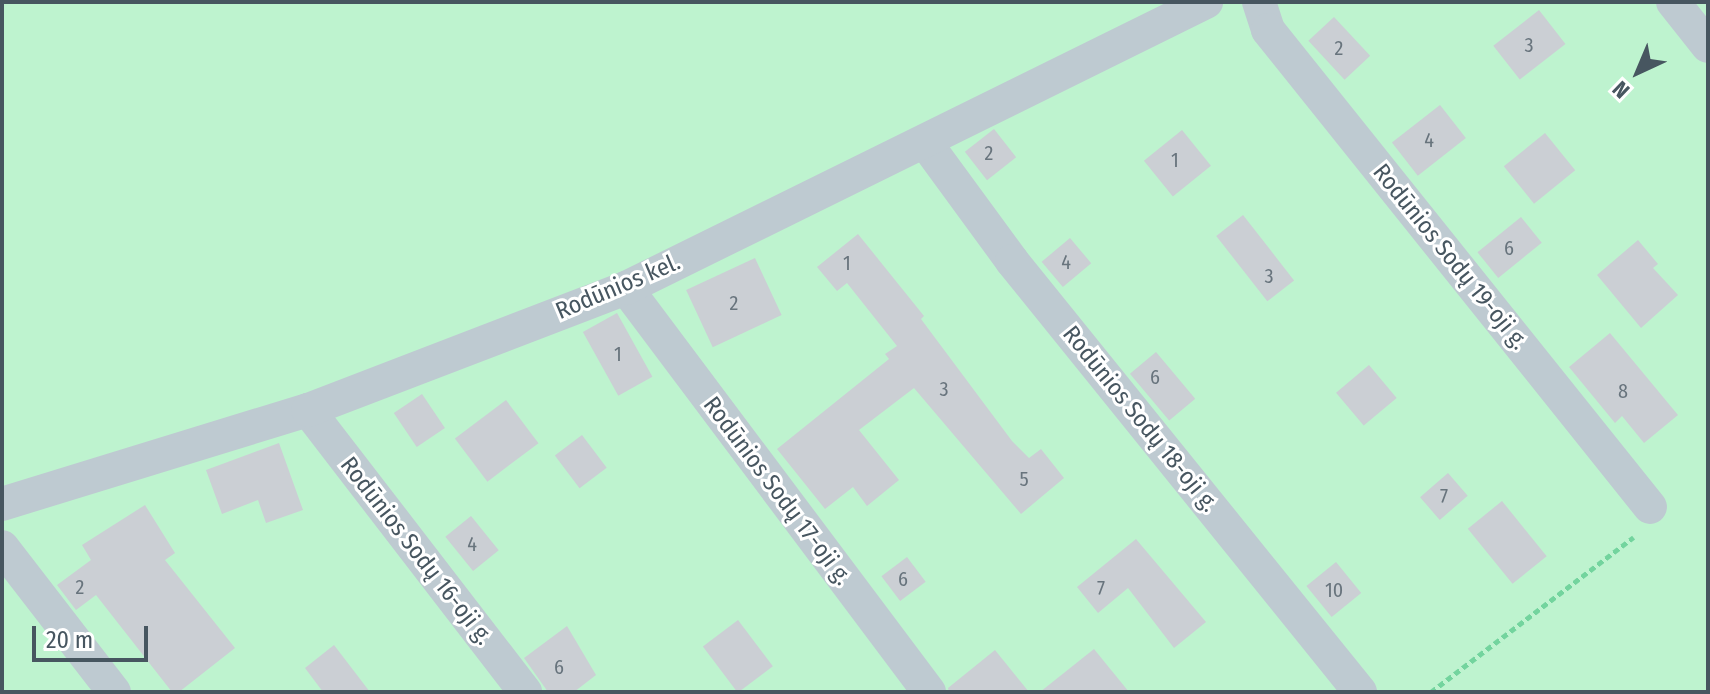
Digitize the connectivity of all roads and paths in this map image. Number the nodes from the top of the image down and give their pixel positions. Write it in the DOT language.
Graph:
graph roads {
  1 [pos="1206,2"];
  2 [pos="1259,2"];
  3 [pos="1673,2"];
  4 [pos="1708,46"];
  5 [pos="925,142"];
  6 [pos="626,288"];
  7 [pos="308,410"];
  8 [pos="2,504"];
  9 [pos="1650,507"];
  10 [pos="2,547"];
  11 [pos="114,692"];
  12 [pos="525,692"];
  13 [pos="929,692"];
  14 [pos="1360,692"];
  15 [pos="1431,692"];
  1 -- 5 [label="street, Rodūnios kel."];
  2 -- 9 [label="street, Rodūnios Sodų 19-oji g."];
  3 -- 4 [label="street"];
  5 -- 6 [label="street, Rodūnios kel."];
  5 -- 14 [label="street, Rodūnios Sodų 18-oji g."];
  6 -- 7 [label="street, Rodūnios kel."];
  6 -- 13 [label="street, Rodūnios Sodų 17-oji g."];
  7 -- 8 [label="street, Rodūnios kel."];
  7 -- 12 [label="street, Rodūnios Sodų 16-oji g."];
  9 -- 15 [label="path"];
  10 -- 11 [label="street"];
}
